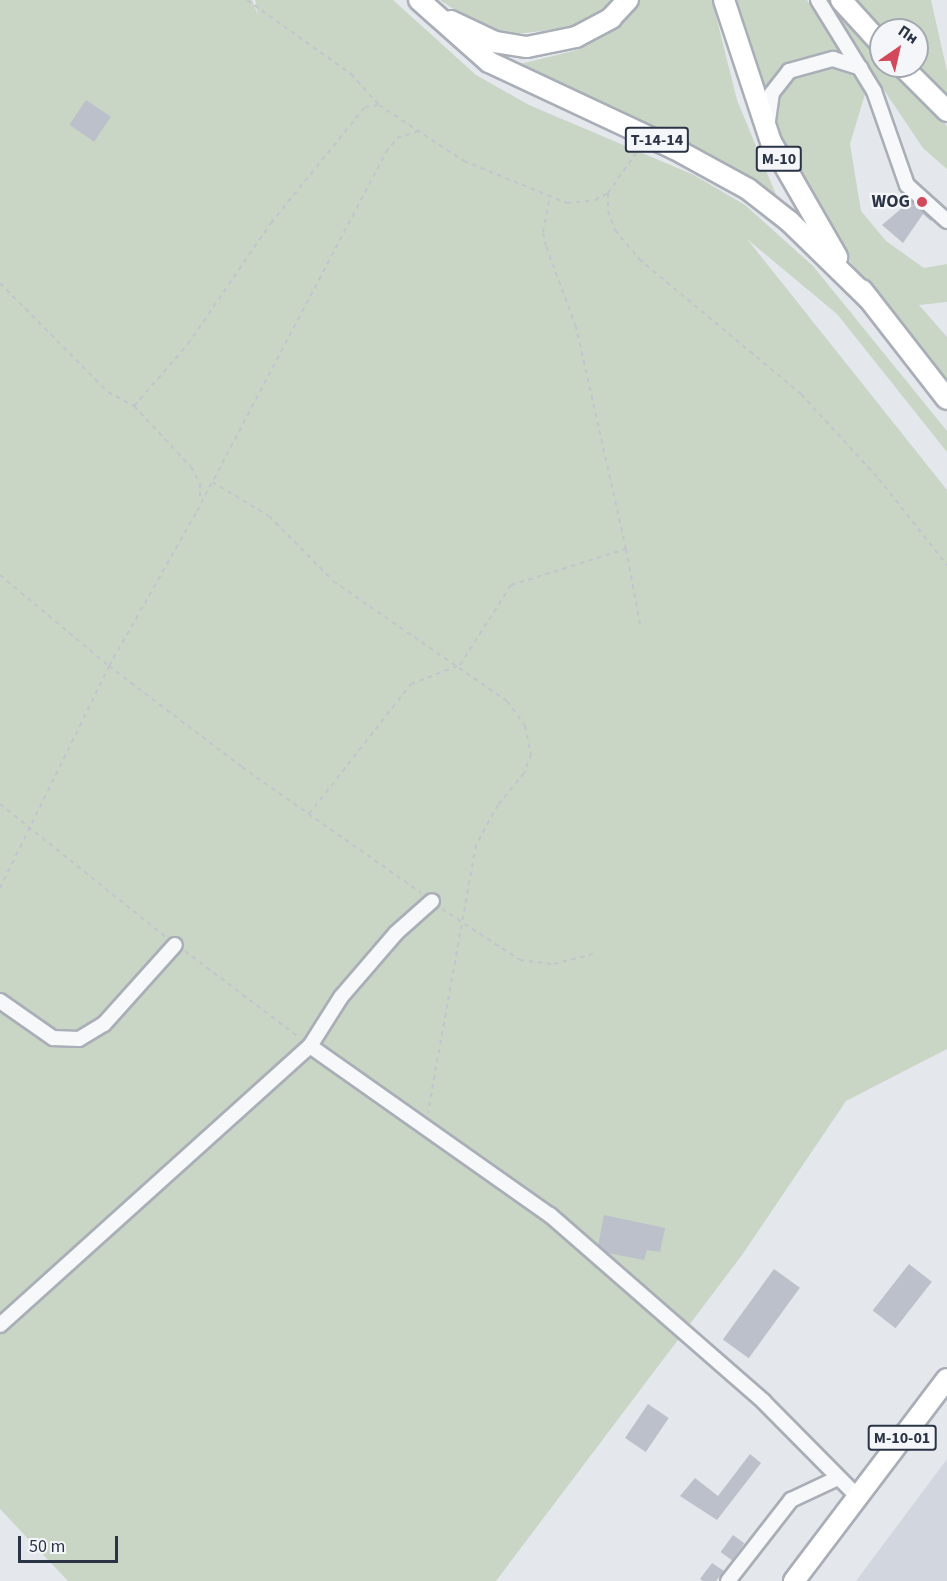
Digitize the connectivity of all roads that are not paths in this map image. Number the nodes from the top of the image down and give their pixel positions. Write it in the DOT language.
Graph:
graph roads {
  1 [pos="628,0"];
  2 [pos="724,0"];
  3 [pos="818,0"];
  4 [pos="841,0"];
  5 [pos="423,4"];
  6 [pos="869,31"];
  7 [pos="861,68"];
  8 [pos="914,78"];
  9 [pos="947,111"];
  10 [pos="771,142"];
  11 [pos="947,221"];
  12 [pos="869,299"];
  13 [pos="943,392"];
  14 [pos="432,901"];
  15 [pos="175,945"];
  16 [pos="0,1001"];
  17 [pos="309,1046"];
  18 [pos="0,1325"];
  19 [pos="947,1379"];
  20 [pos="838,1478"];
  21 [pos="858,1497"];
  22 [pos="728,1581"];
  23 [pos="794,1581"];
  1 -- 5 [label="highway, Т-14-14"];
  2 -- 10 [label="highway, М-10"];
  3 -- 7 [label="street"];
  4 -- 6 [label="highway"];
  5 -- 12 [label="highway, Т-14-14"];
  7 -- 10 [label="street"];
  7 -- 11 [label="street"];
  8 -- 9 [label="highway"];
  10 -- 12 [label="highway, М-10"];
  12 -- 13 [label="highway, М-10"];
  14 -- 17 [label="street"];
  15 -- 16 [label="street"];
  17 -- 18 [label="street"];
  17 -- 20 [label="street"];
  19 -- 21 [label="highway, М-10-01"];
  20 -- 21 [label="street"];
  20 -- 22 [label="street"];
  21 -- 23 [label="highway, М-10-01"];
}
